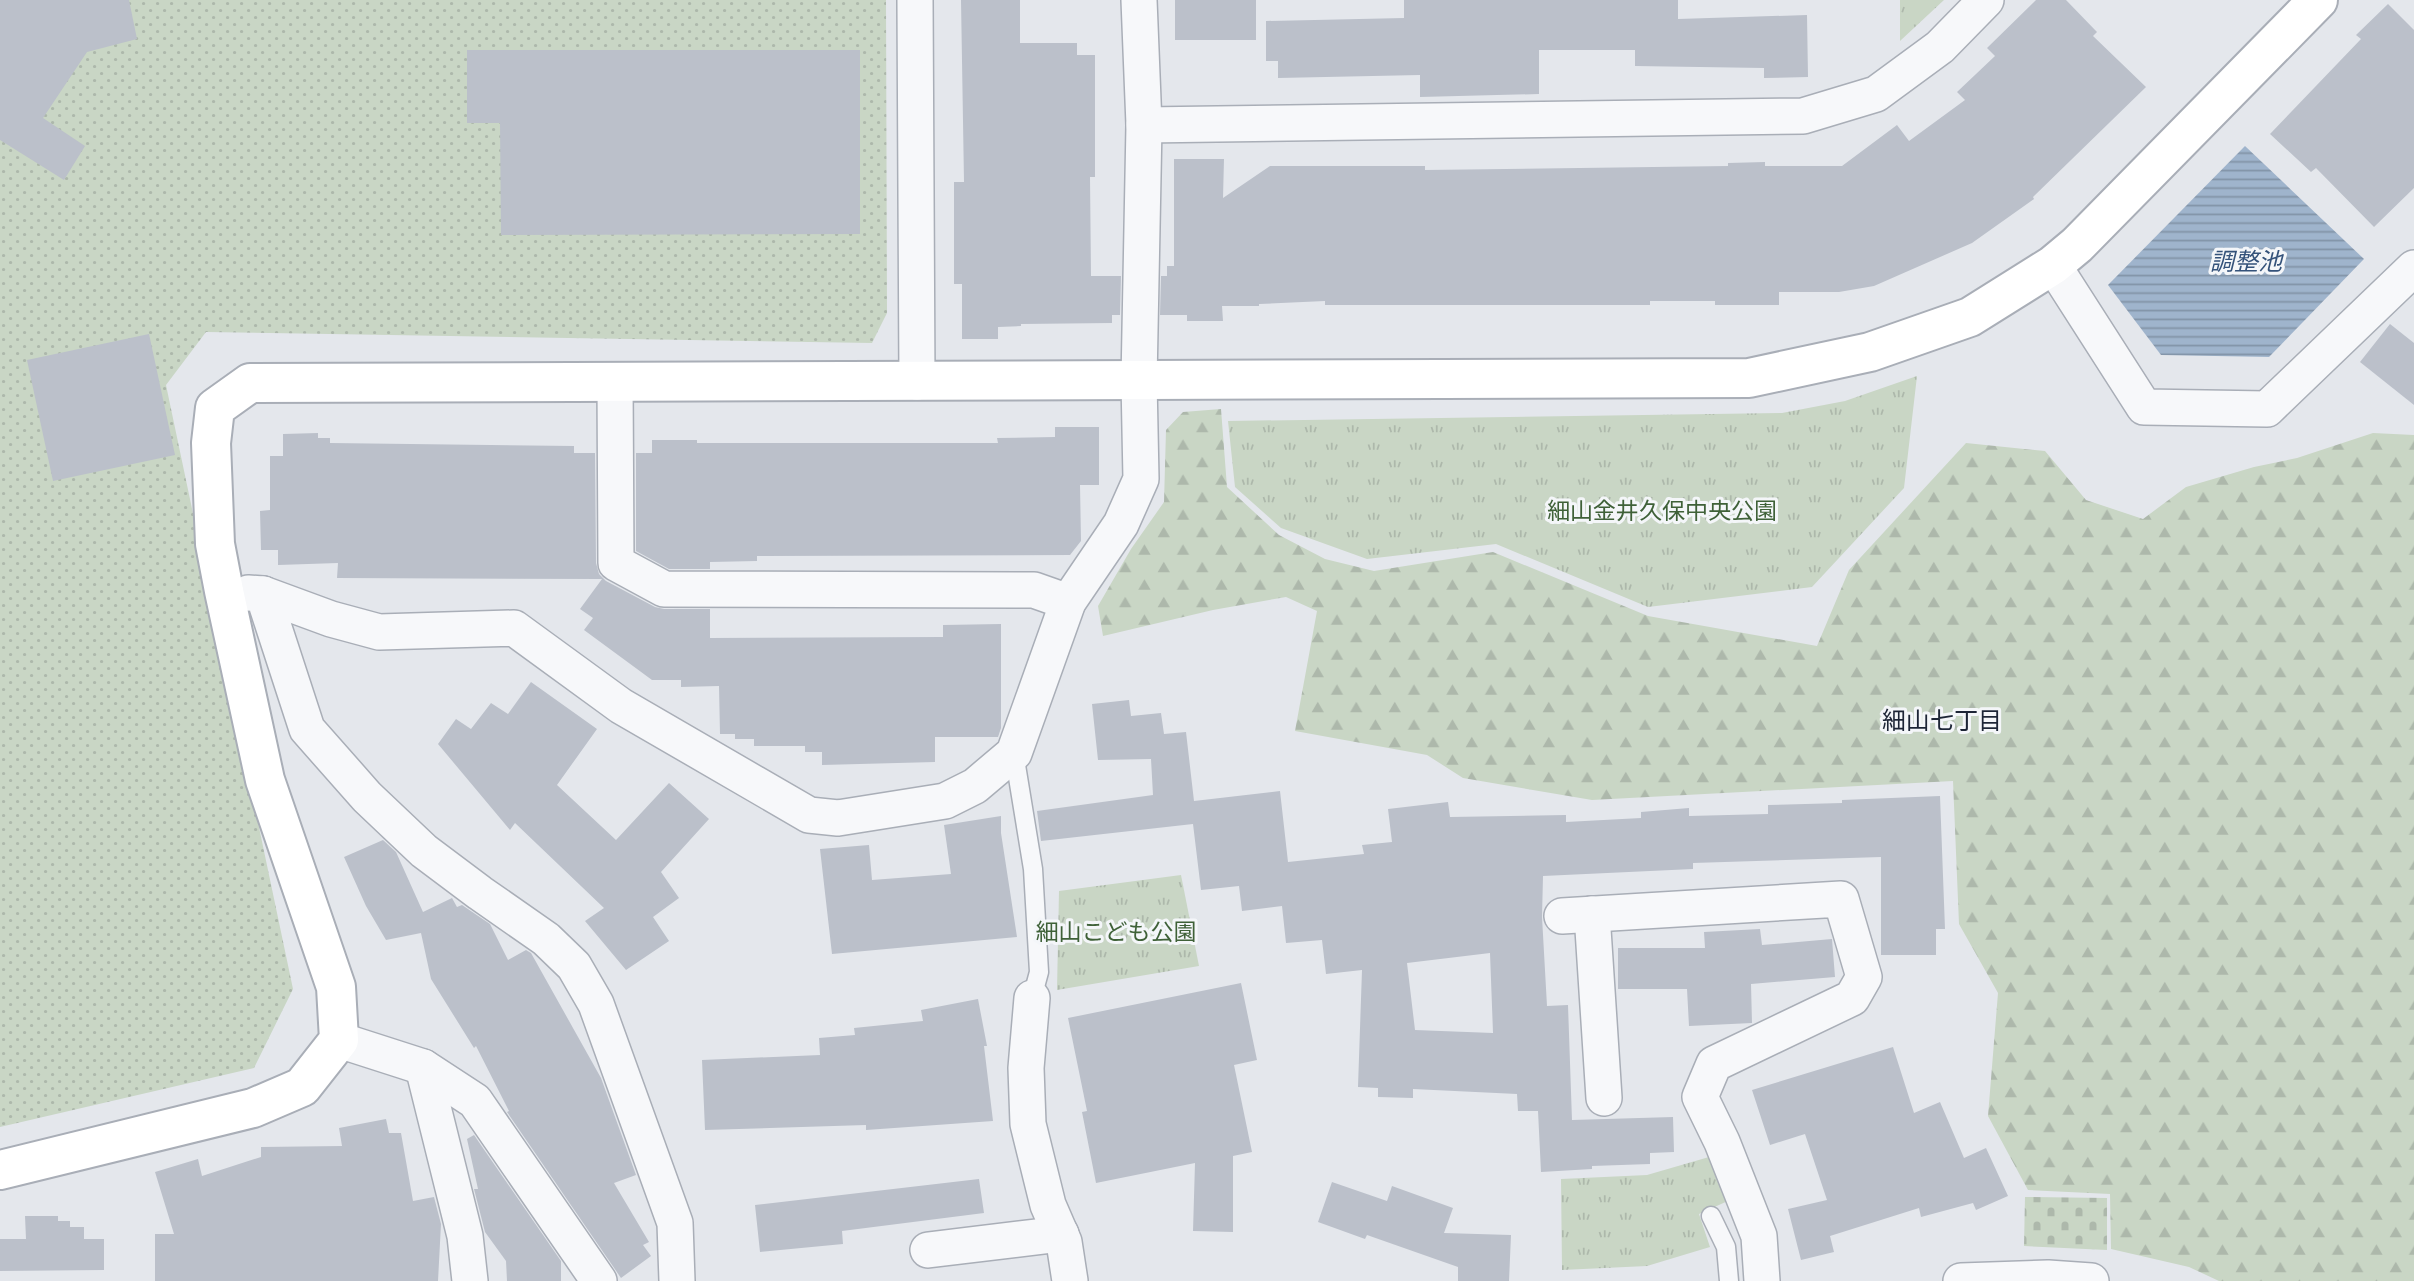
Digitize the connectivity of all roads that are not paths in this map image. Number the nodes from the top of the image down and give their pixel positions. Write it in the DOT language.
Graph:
graph roads {
  1 [pos="915,0"];
  2 [pos="1139,0"];
  3 [pos="1986,0"];
  4 [pos="2318,0"];
  5 [pos="1144,125"];
  6 [pos="2053,265"];
  7 [pos="2413,272"];
  8 [pos="615,381"];
  9 [pos="1139,381"];
  10 [pos="917,382"];
  11 [pos="223,592"];
  12 [pos="263,594"];
  13 [pos="1068,602"];
  14 [pos="1014,753"];
  15 [pos="1032,998"];
  16 [pos="339,1040"];
  17 [pos="424,1068"];
  18 [pos="1604,1098"];
  19 [pos="0,1170"];
  20 [pos="1711,1216"];
  21 [pos="1061,1234"];
  22 [pos="928,1250"];
  23 [pos="1996,1280"];
  24 [pos="470,1281"];
  25 [pos="599,1281"];
  26 [pos="677,1281"];
  27 [pos="1070,1281"];
  28 [pos="1729,1281"];
  29 [pos="1762,1281"];
  30 [pos="1961,1281"];
  31 [pos="2091,1281"];
  1 -- 10 [label="street"];
  2 -- 5 [label="street"];
  3 -- 5 [label="street"];
  4 -- 6 [label="street"];
  5 -- 9 [label="street"];
  6 -- 7 [label="street"];
  6 -- 9 [label="street"];
  8 -- 10 [label="street"];
  8 -- 11 [label="street"];
  8 -- 13 [label="street"];
  9 -- 10 [label="street"];
  9 -- 13 [label="street"];
  11 -- 12 [label="street"];
  11 -- 16 [label="street"];
  12 -- 14 [label="street"];
  12 -- 26 [label="street"];
  13 -- 14 [label="street"];
  14 -- 15 [label="lane"];
  15 -- 21 [label="street"];
  16 -- 17 [label="street"];
  16 -- 19 [label="street"];
  17 -- 24 [label="street"];
  17 -- 25 [label="street"];
  18 -- 29 [label="street"];
  20 -- 28 [label="lane"];
  21 -- 22 [label="street"];
  21 -- 27 [label="street"];
  23 -- 30 [label="street"];
  23 -- 31 [label="street"];
}
